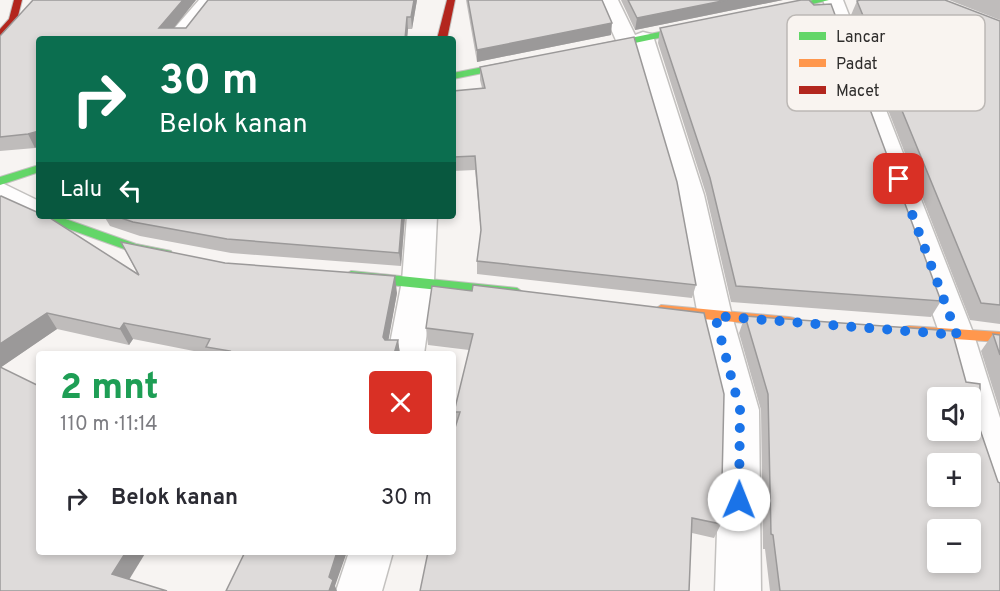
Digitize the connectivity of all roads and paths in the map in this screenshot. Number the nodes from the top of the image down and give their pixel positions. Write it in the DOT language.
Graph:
graph roads {
  1 [pos="18,0"];
  2 [pos="210,0"];
  3 [pos="451,0"];
  4 [pos="608,0"];
  5 [pos="825,0"];
  6 [pos="833,0"];
  7 [pos="757,15"];
  8 [pos="839,15"];
  9 [pos="723,22"];
  10 [pos="0,34"];
  11 [pos="179,36"];
  12 [pos="443,36"];
  13 [pos="635,40"];
  14 [pos="581,51"];
  15 [pos="534,60"];
  16 [pos="456,75"];
  17 [pos="874,111"];
  18 [pos="36,169"];
  19 [pos="0,181"];
  20 [pos="0,192"];
  21 [pos="36,211"];
  22 [pos="53,219"];
  23 [pos="422,219"];
  24 [pos="177,256"];
  25 [pos="336,274"];
  26 [pos="418,281"];
  27 [pos="537,295"];
  28 [pos="644,308"];
  29 [pos="715,316"];
  30 [pos="807,324"];
  31 [pos="899,331"];
  32 [pos="957,335"];
  33 [pos="1000,338"];
  34 [pos="406,351"];
  35 [pos="1000,484"];
  36 [pos="370,555"];
  37 [pos="359,591"];
  38 [pos="738,591"];
  1 -- 10 [label="main road"];
  2 -- 11 [label="street"];
  3 -- 12 [label="main road"];
  4 -- 13 [label="street"];
  5 -- 7 [label="main road"];
  6 -- 8 [label="street"];
  9 -- 13 [label="main road"];
  13 -- 14 [label="main road"];
  13 -- 29 [label="street"];
  15 -- 16 [label="main road"];
  17 -- 32 [label="street"];
  18 -- 19 [label="main road"];
  20 -- 21 [label="street"];
  22 -- 24 [label="main road"];
  23 -- 26 [label="street"];
  25 -- 26 [label="main road"];
  26 -- 27 [label="main road"];
  26 -- 34 [label="street"];
  28 -- 29 [label="main road"];
  29 -- 30 [label="main road"];
  29 -- 38 [label="street"];
  31 -- 32 [label="main road"];
  32 -- 33 [label="main road"];
  32 -- 35 [label="street"];
  36 -- 37 [label="street"];
}
